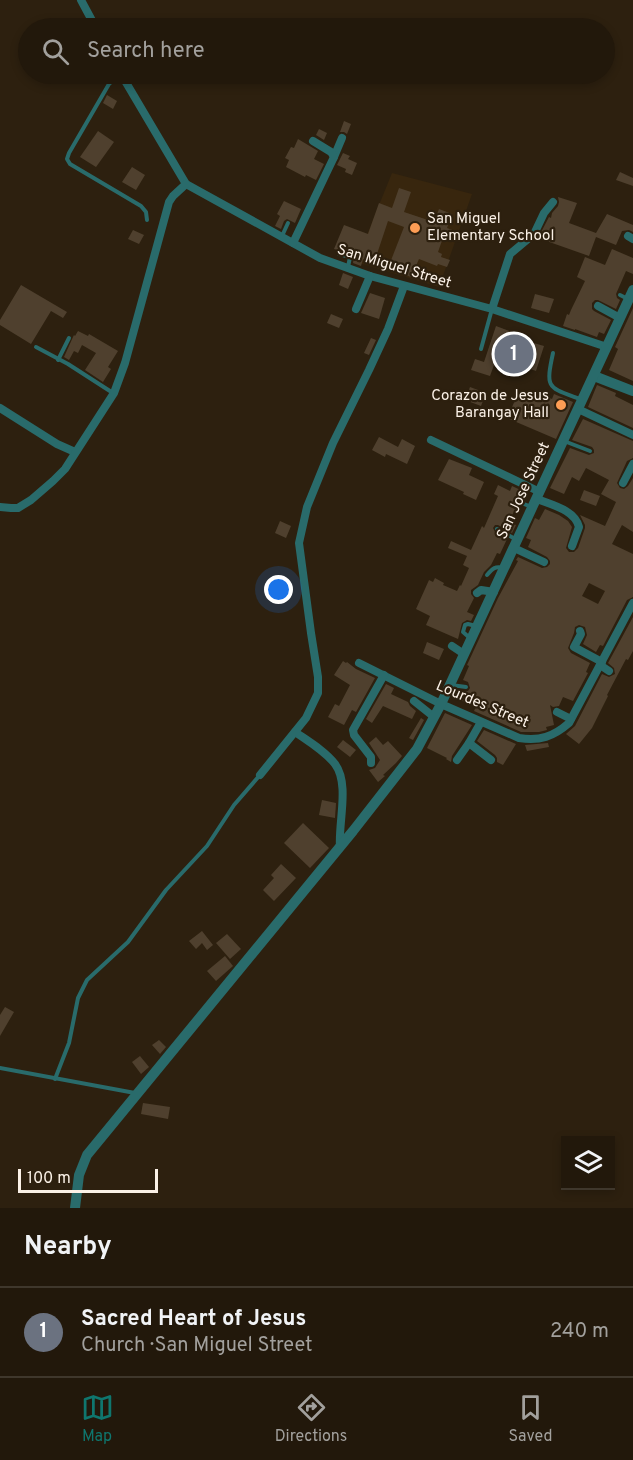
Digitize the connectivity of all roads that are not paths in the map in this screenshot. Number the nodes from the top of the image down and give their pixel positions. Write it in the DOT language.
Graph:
graph roads {
  1 [pos="81,0"];
  2 [pos="91,18"];
  3 [pos="109,84"];
  4 [pos="127,84"];
  5 [pos="342,138"];
  6 [pos="313,141"];
  7 [pos="334,157"];
  8 [pos="186,184"];
  9 [pos="553,202"];
  10 [pos="147,220"];
  11 [pos="288,223"];
  12 [pos="282,237"];
  13 [pos="293,243"];
  14 [pos="339,254"];
  15 [pos="347,268"];
  16 [pos="370,276"];
  17 [pos="404,286"];
  18 [pos="627,295"];
  19 [pos="598,306"];
  20 [pos="356,309"];
  21 [pos="492,309"];
  22 [pos="620,318"];
  23 [pos="69,338"];
  24 [pos="36,347"];
  25 [pos="607,347"];
  26 [pos="481,349"];
  27 [pos="553,353"];
  28 [pos="58,360"];
  29 [pos="594,376"];
  30 [pos="633,392"];
  31 [pos="114,393"];
  32 [pos="580,405"];
  33 [pos="0,408"];
  34 [pos="633,435"];
  35 [pos="431,440"];
  36 [pos="564,441"];
  37 [pos="75,452"];
  38 [pos="590,452"];
  39 [pos="633,464"];
  40 [pos="622,483"];
  41 [pos="537,500"];
  42 [pos="519,502"];
  43 [pos="0,507"];
  44 [pos="497,529"];
  45 [pos="516,544"];
  46 [pos="572,546"];
  47 [pos="544,562"];
  48 [pos="505,568"];
  49 [pos="487,574"];
  50 [pos="494,592"];
  51 [pos="477,593"];
  52 [pos="633,603"];
  53 [pos="591,634"];
  54 [pos="452,646"];
  55 [pos="464,654"];
  56 [pos="360,663"];
  57 [pos="601,664"];
  58 [pos="609,671"];
  59 [pos="384,675"];
  60 [pos="450,685"];
  61 [pos="466,687"];
  62 [pos="414,701"];
  63 [pos="441,704"];
  64 [pos="557,712"];
  65 [pos="434,717"];
  66 [pos="571,719"];
  67 [pos="481,722"];
  68 [pos="295,732"];
  69 [pos="469,742"];
  70 [pos="457,760"];
  71 [pos="491,760"];
  72 [pos="371,763"];
  73 [pos="260,775"];
  74 [pos="340,848"];
  75 [pos="0,1068"];
  76 [pos="55,1078"];
  77 [pos="136,1093"];
  78 [pos="75,1208"];
  1 -- 2 [label="street"];
  3 -- 10 [label="lane"];
  4 -- 8 [label="street"];
  5 -- 7 [label="street"];
  6 -- 7 [label="street"];
  7 -- 13 [label="street"];
  8 -- 12 [label="street, San Miguel Street"];
  8 -- 31 [label="street"];
  9 -- 21 [label="street"];
  11 -- 12 [label="lane"];
  12 -- 13 [label="street, San Miguel Street"];
  13 -- 15 [label="street, San Miguel Street"];
  14 -- 15 [label="lane"];
  15 -- 16 [label="street, San Miguel Street"];
  16 -- 17 [label="street, San Miguel Street"];
  16 -- 20 [label="street"];
  17 -- 21 [label="street, San Miguel Street"];
  17 -- 68 [label="street"];
  18 -- 22 [label="street, San Jose Street"];
  19 -- 22 [label="street"];
  21 -- 25 [label="street, San Miguel Street"];
  21 -- 26 [label="lane"];
  22 -- 25 [label="street, San Jose Street"];
  23 -- 28 [label="lane"];
  24 -- 28 [label="lane"];
  25 -- 29 [label="street, San Jose Street"];
  27 -- 32 [label="lane"];
  28 -- 31 [label="lane"];
  29 -- 30 [label="street"];
  29 -- 32 [label="street, San Jose Street"];
  31 -- 37 [label="street"];
  32 -- 34 [label="street"];
  32 -- 36 [label="street, San Jose Street"];
  33 -- 37 [label="street"];
  35 -- 41 [label="street"];
  36 -- 38 [label="lane"];
  36 -- 41 [label="street, San Jose Street"];
  37 -- 43 [label="street"];
  39 -- 40 [label="street"];
  41 -- 42 [label="lane"];
  41 -- 45 [label="street, San Jose Street"];
  41 -- 46 [label="street"];
  44 -- 45 [label="lane"];
  45 -- 47 [label="street"];
  45 -- 48 [label="street, San Jose Street"];
  48 -- 49 [label="lane"];
  48 -- 50 [label="street, San Jose Street"];
  50 -- 51 [label="street"];
  50 -- 55 [label="street, San Jose Street"];
  52 -- 57 [label="street, Lourdes Street"];
  53 -- 57 [label="street"];
  54 -- 55 [label="street"];
  55 -- 60 [label="street, San Jose Street"];
  56 -- 59 [label="street, Lourdes Street"];
  57 -- 58 [label="street"];
  57 -- 66 [label="street, Lourdes Street"];
  59 -- 63 [label="street, Lourdes Street"];
  59 -- 72 [label="street"];
  60 -- 61 [label="lane"];
  60 -- 63 [label="street, San Jose Street"];
  62 -- 65 [label="street"];
  63 -- 65 [label="street, San Jose Street"];
  63 -- 67 [label="street, Lourdes Street"];
  64 -- 66 [label="street"];
  65 -- 74 [label="street, San Jose Street"];
  66 -- 67 [label="street, Lourdes Street"];
  67 -- 69 [label="street"];
  68 -- 73 [label="street"];
  68 -- 74 [label="street"];
  69 -- 70 [label="street"];
  69 -- 71 [label="street"];
  73 -- 76 [label="lane"];
  74 -- 77 [label="street, San Jose Street"];
  75 -- 76 [label="lane"];
  76 -- 77 [label="lane"];
  77 -- 78 [label="street, San Jose Street"];
}
